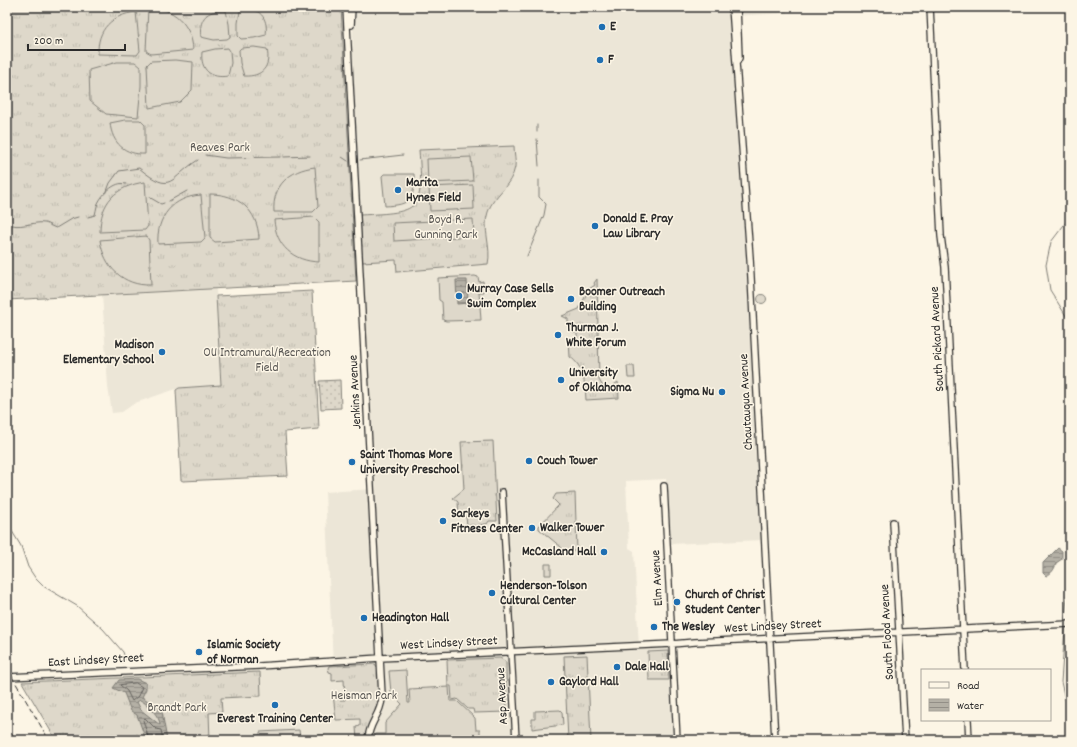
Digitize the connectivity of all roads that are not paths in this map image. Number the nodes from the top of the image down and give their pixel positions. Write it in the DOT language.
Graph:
graph roads {
  1 [pos="346,7"];
  2 [pos="352,7"];
  3 [pos="732,7"];
  4 [pos="737,7"];
  5 [pos="930,7"];
  6 [pos="349,39"];
  7 [pos="737,63"];
  8 [pos="664,486"];
  9 [pos="502,492"];
  10 [pos="893,522"];
  11 [pos="1070,624"];
  12 [pos="964,629"];
  13 [pos="899,632"];
  14 [pos="770,638"];
  15 [pos="672,644"];
  16 [pos="511,651"];
  17 [pos="380,658"];
  18 [pos="965,669"];
  19 [pos="7,677"];
  20 [pos="968,721"];
  21 [pos="368,740"];
  22 [pos="516,740"];
  23 [pos="677,740"];
  24 [pos="775,740"];
  25 [pos="905,740"];
  26 [pos="969,740"];
  1 -- 6 [label="street, Jenkins Avenue"];
  2 -- 6 [label="street, Jenkins Avenue"];
  3 -- 7 [label="street, Chautauqua Avenue"];
  4 -- 7 [label="street, Chautauqua Avenue"];
  5 -- 12 [label="street, South Pickard Avenue"];
  6 -- 17 [label="street, Jenkins Avenue"];
  7 -- 14 [label="street, Chautauqua Avenue"];
  8 -- 15 [label="street, Elm Avenue"];
  9 -- 16 [label="street, Asp Avenue"];
  10 -- 13 [label="street, South Flood Avenue"];
  11 -- 12 [label="street, West Lindsey Street"];
  12 -- 13 [label="street, West Lindsey Street"];
  12 -- 18 [label="street, South Pickard Avenue"];
  13 -- 14 [label="street, West Lindsey Street"];
  13 -- 25 [label="street, South Flood Avenue"];
  14 -- 15 [label="street, West Lindsey Street"];
  14 -- 24 [label="street, Chautauqua Avenue"];
  15 -- 16 [label="street, West Lindsey Street"];
  15 -- 23 [label="street, Elm Avenue"];
  16 -- 17 [label="street, West Lindsey Street"];
  16 -- 22 [label="street, Asp Avenue"];
  17 -- 19 [label="street, East Lindsey Street"];
  17 -- 21 [label="street, Jenkins Avenue"];
  20 -- 26 [label="street"];
}
